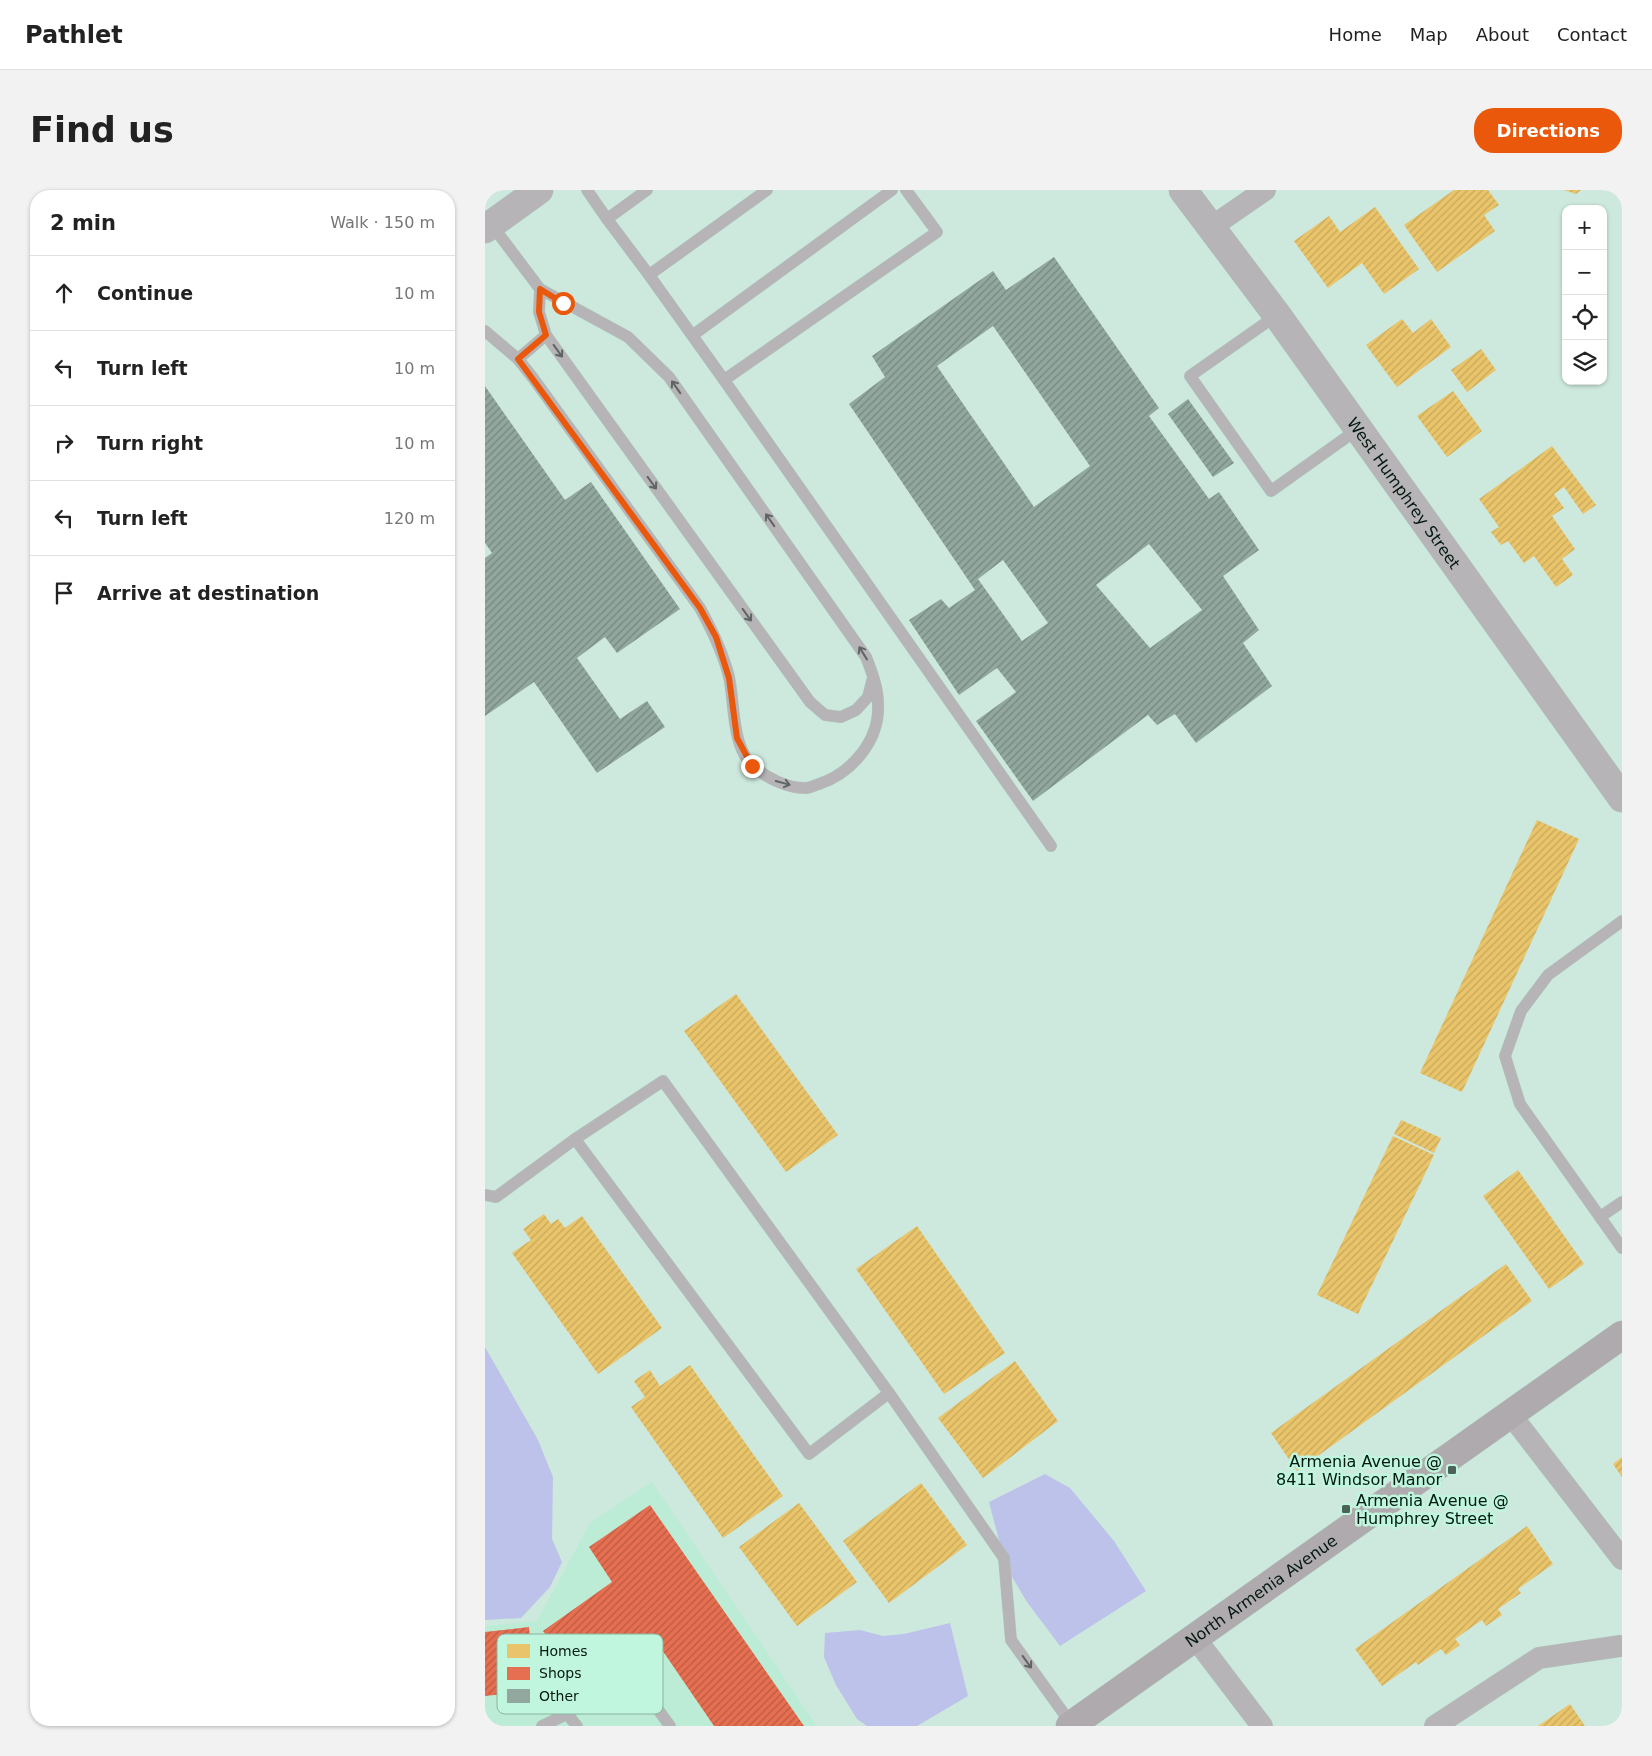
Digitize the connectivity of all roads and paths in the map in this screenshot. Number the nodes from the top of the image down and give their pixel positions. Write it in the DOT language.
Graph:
graph roads {
  1 [pos="539,190"];
  2 [pos="587,190"];
  3 [pos="647,190"];
  4 [pos="767,190"];
  5 [pos="892,190"];
  6 [pos="906,190"];
  7 [pos="1183,190"];
  8 [pos="1265,190"];
  9 [pos="607,219"];
  10 [pos="488,226"];
  11 [pos="1210,228"];
  12 [pos="649,275"];
  13 [pos="540,289"];
  14 [pos="1277,315"];
  15 [pos="485,331"];
  16 [pos="546,335"];
  17 [pos="693,335"];
  18 [pos="518,359"];
  19 [pos="724,380"];
  20 [pos="1358,429"];
  21 [pos="874,676"];
  22 [pos="1622,798"];
  23 [pos="1051,846"];
  24 [pos="1622,921"];
  25 [pos="575,1139"];
  26 [pos="485,1195"];
  27 [pos="1622,1202"];
  28 [pos="1600,1217"];
  29 [pos="1622,1248"];
  30 [pos="1622,1335"];
  31 [pos="889,1393"];
  32 [pos="1511,1415"];
  33 [pos="1622,1559"];
  34 [pos="1195,1638"];
  35 [pos="1621,1644"];
  36 [pos="567,1714"];
  37 [pos="661,1714"];
  38 [pos="1071,1725"];
  39 [pos="542,1726"];
  40 [pos="577,1726"];
  41 [pos="670,1726"];
  42 [pos="1262,1726"];
  43 [pos="1435,1726"];
  1 -- 10 [label="street"];
  2 -- 9 [label="lane"];
  3 -- 9 [label="lane"];
  4 -- 12 [label="lane"];
  5 -- 17 [label="lane"];
  6 -- 19 [label="lane"];
  7 -- 11 [label="street, West Humphrey Street"];
  8 -- 11 [label="street"];
  9 -- 12 [label="lane"];
  10 -- 13 [label="lane"];
  11 -- 14 [label="street, West Humphrey Street"];
  12 -- 17 [label="lane"];
  13 -- 16 [label="lane"];
  21 -- 13 [label="lane, one-way"];
  14 -- 20 [label="street, West Humphrey Street"];
  14 -- 20 [label="lane"];
  15 -- 18 [label="lane"];
  16 -- 18 [label="lane"];
  16 -- 21 [label="lane, one-way"];
  17 -- 19 [label="lane"];
  18 -- 21 [label="lane, one-way"];
  19 -- 23 [label="lane"];
  20 -- 22 [label="street, West Humphrey Street"];
  24 -- 28 [label="lane"];
  25 -- 26 [label="lane"];
  25 -- 31 [label="lane"];
  25 -- 31 [label="lane"];
  27 -- 28 [label="lane"];
  28 -- 29 [label="lane"];
  30 -- 32 [label="main road, North Armenia Avenue"];
  31 -- 38 [label="lane, one-way"];
  32 -- 33 [label="street"];
  32 -- 34 [label="main road, North Armenia Avenue"];
  34 -- 38 [label="main road, North Armenia Avenue"];
  34 -- 42 [label="street"];
  35 -- 43 [label="street"];
  36 -- 39 [label="lane"];
  36 -- 40 [label="lane"];
  37 -- 41 [label="lane"];
}
